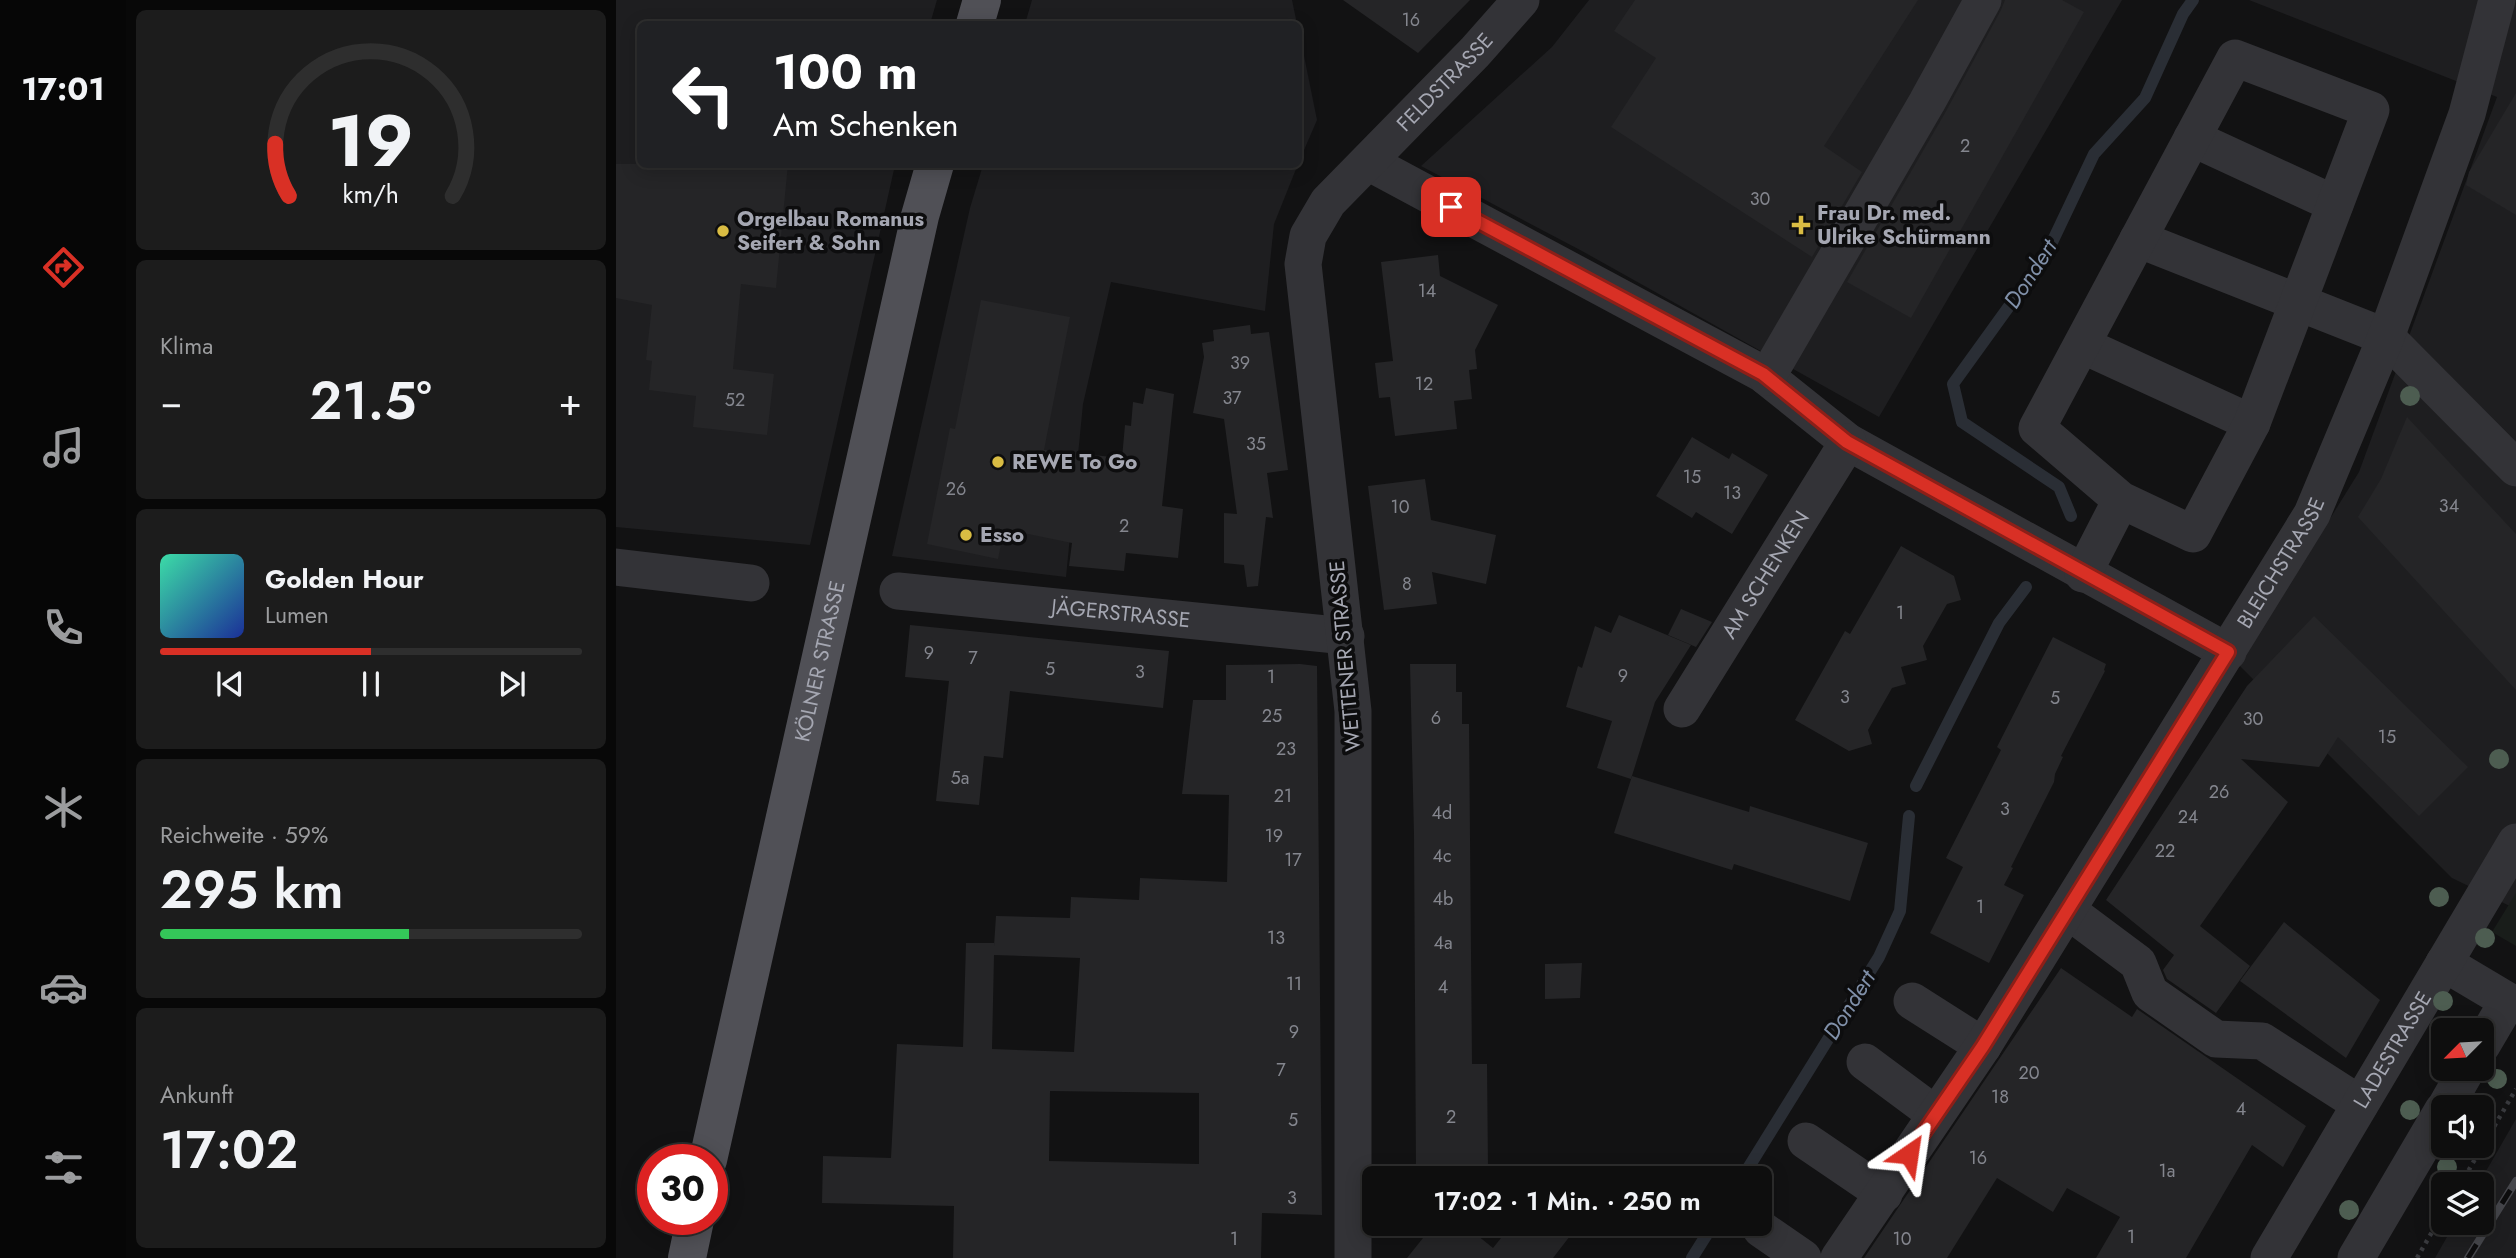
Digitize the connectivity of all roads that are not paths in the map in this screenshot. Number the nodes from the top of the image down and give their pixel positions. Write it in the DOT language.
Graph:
graph roads {
  1 [pos="982,0"];
  2 [pos="1521,0"];
  3 [pos="1983,0"];
  4 [pos="2497,0"];
  5 [pos="976,21"];
  6 [pos="2192,138"];
  7 [pos="1368,162"];
  8 [pos="934,168"];
  9 [pos="2335,204"];
  10 [pos="2138,239"];
  11 [pos="2298,302"];
  12 [pos="2386,337"];
  13 [pos="2082,345"];
  14 [pos="1767,377"];
  15 [pos="2252,423"];
  16 [pos="1847,442"];
  17 [pos="2516,468"];
  18 [pos="2121,500"];
  19 [pos="616,567"];
  20 [pos="2083,574"];
  21 [pos="751,583"];
  22 [pos="898,591"];
  23 [pos="1346,636"];
  24 [pos="2228,652"];
  25 [pos="1682,709"];
  26 [pos="2516,842"];
  27 [pos="2067,910"];
  28 [pos="2444,963"];
  29 [pos="1912,1001"];
  30 [pos="2494,1025"];
  31 [pos="1983,1046"];
  32 [pos="1865,1062"];
  33 [pos="2360,1104"];
  34 [pos="1935,1114"];
  35 [pos="2431,1131"];
  36 [pos="1806,1140"];
  37 [pos="712,1144"];
  38 [pos="1884,1194"];
  39 [pos="692,1235"];
  40 [pos="1771,1236"];
  41 [pos="687,1258"];
  42 [pos="1353,1258"];
  43 [pos="1804,1258"];
  44 [pos="1839,1258"];
  45 [pos="2269,1258"];
  46 [pos="2356,1258"];
  1 -- 5 [label="main road"];
  2 -- 7 [label="street, FELDSTRASSE"];
  3 -- 14 [label="street"];
  4 -- 12 [label="street, BLEICHSTRASSE"];
  6 -- 9 [label="street"];
  6 -- 9 [label="street"];
  6 -- 10 [label="street"];
  7 -- 14 [label="street"];
  7 -- 23 [label="street, WETTENER STRASSE"];
  8 -- 37 [label="main road, KÖLNER STRASSE"];
  9 -- 11 [label="street"];
  10 -- 11 [label="street"];
  10 -- 13 [label="street"];
  11 -- 12 [label="street"];
  11 -- 15 [label="street"];
  12 -- 17 [label="street"];
  12 -- 24 [label="street, BLEICHSTRASSE"];
  13 -- 15 [label="street"];
  13 -- 18 [label="street"];
  14 -- 16 [label="street"];
  15 -- 18 [label="street"];
  16 -- 20 [label="street"];
  16 -- 25 [label="street, AM SCHENKEN"];
  18 -- 20 [label="street"];
  19 -- 21 [label="street"];
  20 -- 24 [label="street"];
  22 -- 23 [label="street, JÄGERSTRASSE"];
  23 -- 42 [label="street, WETTENER STRASSE"];
  24 -- 27 [label="street, BLEICHSTRASSE"];
  26 -- 28 [label="street, LADESTRASSE"];
  27 -- 31 [label="street, BLEICHSTRASSE"];
  27 -- 33 [label="street"];
  28 -- 30 [label="street"];
  28 -- 33 [label="street, LADESTRASSE"];
  29 -- 31 [label="street"];
  31 -- 34 [label="street, BLEICHSTRASSE"];
  32 -- 34 [label="street"];
  33 -- 45 [label="street, LADESTRASSE"];
  34 -- 38 [label="street, BLEICHSTRASSE"];
  35 -- 46 [label="street"];
  36 -- 38 [label="street"];
  38 -- 44 [label="street, BLEICHSTRASSE"];
  39 -- 41 [label="main road"];
  40 -- 43 [label="street"];
}
